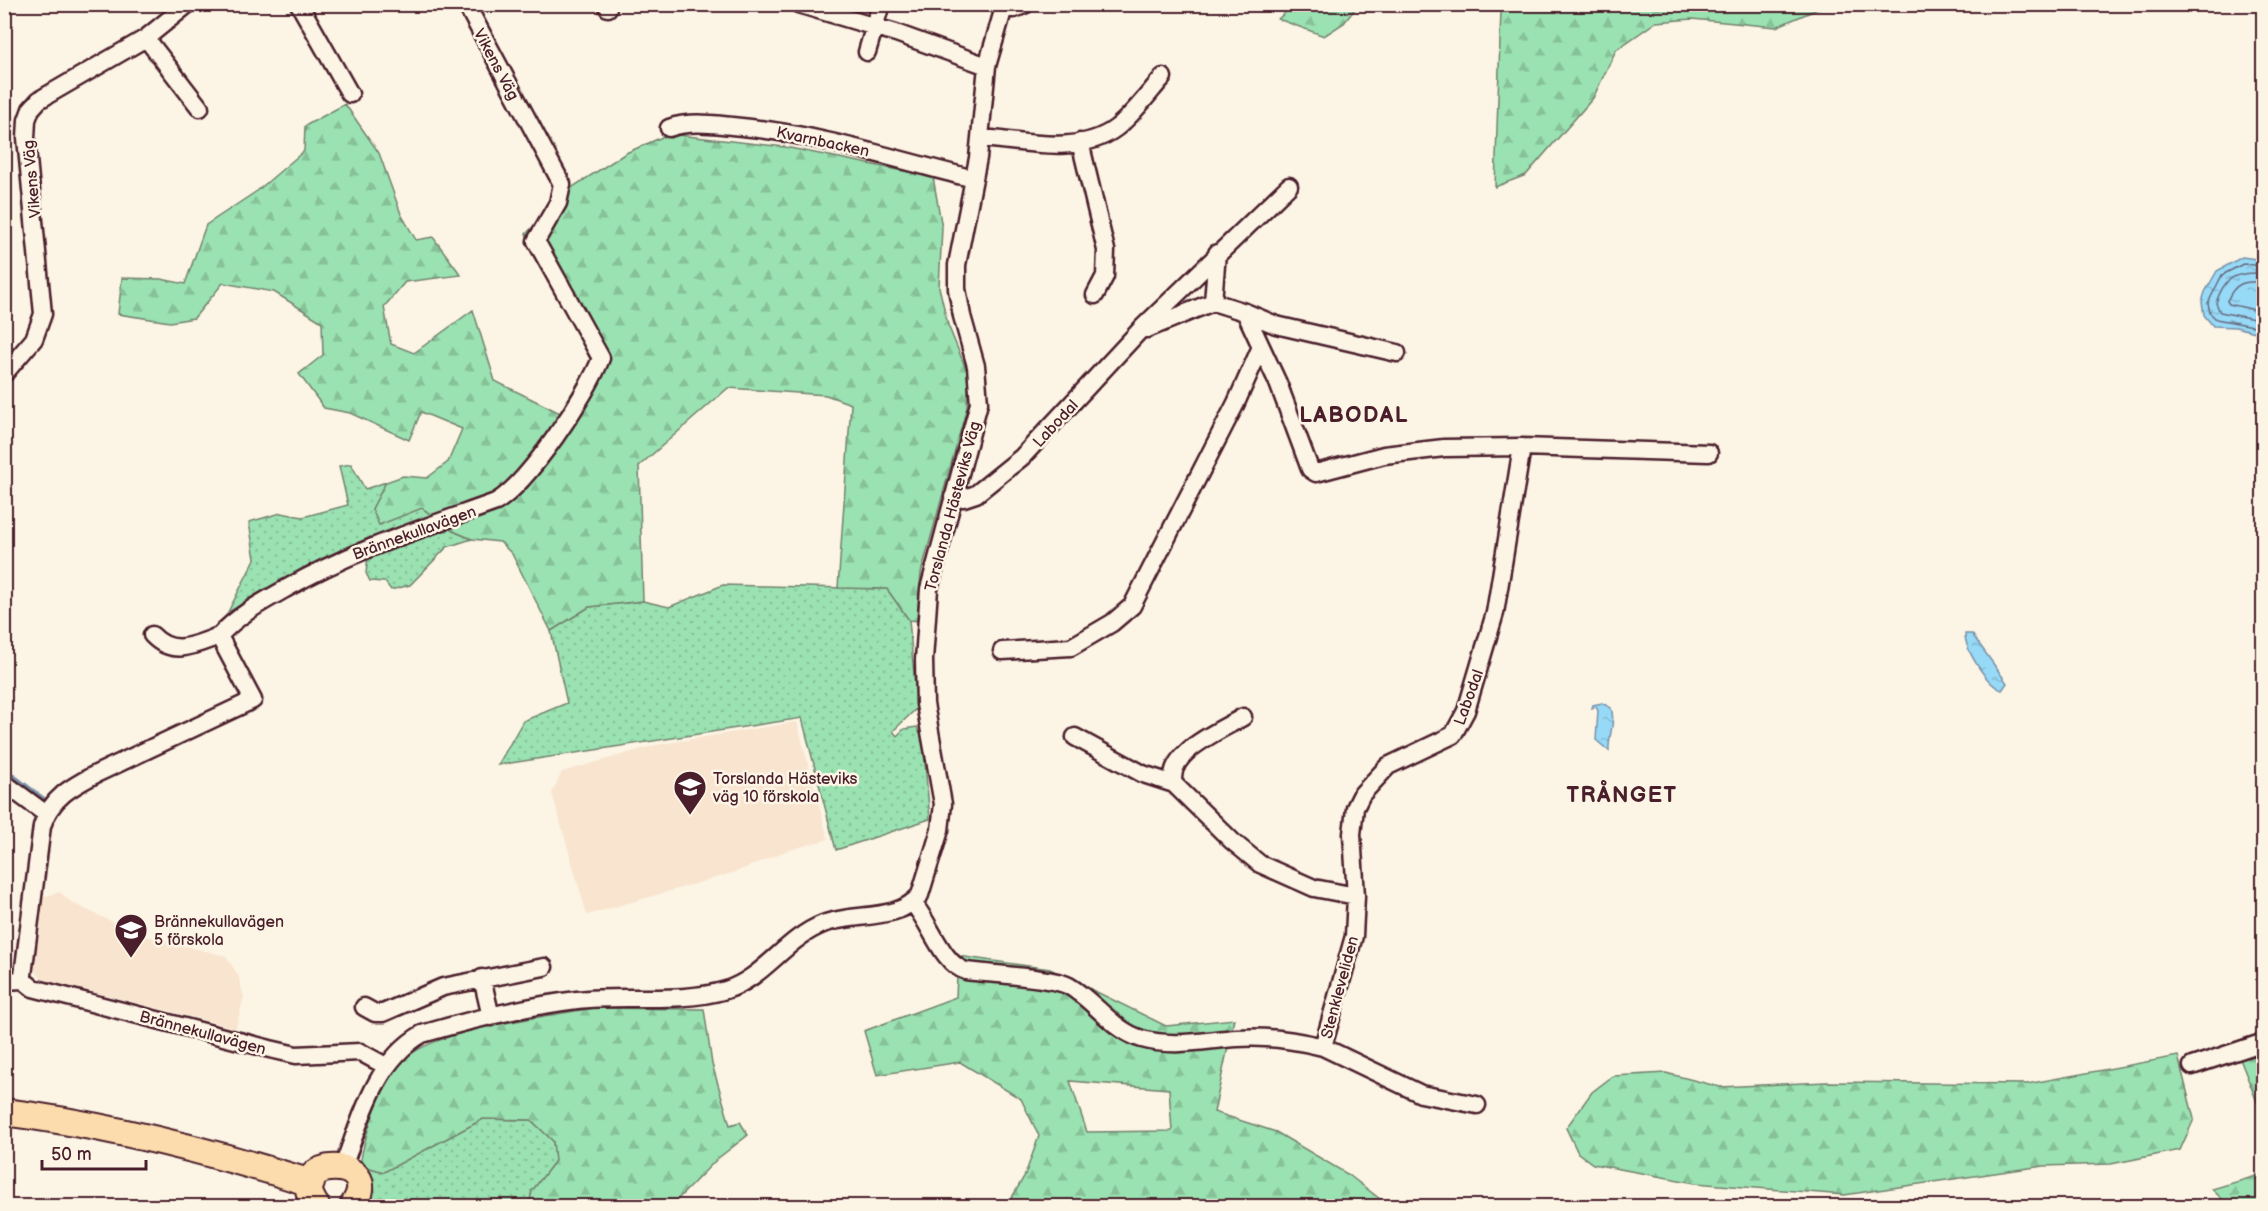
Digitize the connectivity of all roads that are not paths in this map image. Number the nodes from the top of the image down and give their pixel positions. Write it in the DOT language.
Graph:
graph roads {
  1 [pos="188,4"];
  2 [pos="299,4"];
  3 [pos="466,4"];
  4 [pos="798,4"];
  5 [pos="881,4"];
  6 [pos="1026,4"];
  7 [pos="1004,6"];
  8 [pos="874,26"];
  9 [pos="146,38"];
  10 [pos="867,52"];
  11 [pos="987,66"];
  12 [pos="1162,77"];
  13 [pos="350,94"];
  14 [pos="200,108"];
  15 [pos="528,123"];
  16 [pos="669,128"];
  17 [pos="981,138"];
  18 [pos="1080,142"];
  19 [pos="974,178"];
  20 [pos="1289,186"];
  21 [pos="1217,253"];
  22 [pos="1095,295"];
  23 [pos="1214,302"];
  24 [pos="1245,312"];
  25 [pos="1143,327"];
  26 [pos="1260,349"];
  27 [pos="1397,353"];
  28 [pos="4,374"];
  29 [pos="1522,447"];
  30 [pos="1709,453"];
  31 [pos="953,497"];
  32 [pos="152,635"];
  33 [pos="219,636"];
  34 [pos="1002,651"];
  35 [pos="1243,717"];
  36 [pos="1075,737"];
  37 [pos="4,783"];
  38 [pos="1173,784"];
  39 [pos="46,814"];
  40 [pos="1356,896"];
  41 [pos="913,903"];
  42 [pos="544,967"];
  43 [pos="482,978"];
  44 [pos="23,980"];
  45 [pos="4,981"];
  46 [pos="364,1007"];
  47 [pos="491,1017"];
  48 [pos="2264,1042"];
  49 [pos="1323,1047"];
  50 [pos="386,1066"];
  51 [pos="2192,1066"];
  52 [pos="1477,1105"];
  53 [pos="6,1118"];
  54 [pos="343,1167"];
  55 [pos="313,1195"];
  56 [pos="358,1205"];
  1 -- 9 [label="street, Vikens Väg"];
  2 -- 13 [label="street"];
  3 -- 15 [label="street, Vikens Väg"];
  4 -- 8 [label="street"];
  5 -- 8 [label="street"];
  6 -- 7 [label="street"];
  7 -- 11 [label="street, Torslanda Hästeviks Väg"];
  8 -- 10 [label="street"];
  8 -- 11 [label="street"];
  9 -- 14 [label="street"];
  9 -- 28 [label="street, Vikens Väg"];
  11 -- 17 [label="street, Torslanda Hästeviks Väg"];
  12 -- 18 [label="street"];
  15 -- 33 [label="street, Brännekullavägen"];
  16 -- 19 [label="street, Kvarnbacken"];
  17 -- 18 [label="street"];
  17 -- 19 [label="street, Torslanda Hästeviks Väg"];
  18 -- 22 [label="street"];
  19 -- 31 [label="street, Torslanda Hästeviks Väg"];
  20 -- 21 [label="street, Labodal"];
  21 -- 23 [label="street"];
  21 -- 25 [label="street, Labodal"];
  23 -- 24 [label="street"];
  23 -- 25 [label="street"];
  24 -- 26 [label="street"];
  24 -- 27 [label="street"];
  25 -- 31 [label="street, Labodal"];
  26 -- 29 [label="street"];
  26 -- 34 [label="street"];
  29 -- 30 [label="street"];
  29 -- 40 [label="street, Labodal"];
  31 -- 41 [label="street, Torslanda Hästeviks Väg"];
  32 -- 33 [label="street"];
  33 -- 39 [label="street"];
  35 -- 38 [label="street"];
  36 -- 38 [label="street"];
  37 -- 39 [label="street"];
  38 -- 40 [label="street"];
  39 -- 44 [label="street"];
  40 -- 49 [label="street, Stenkleveliden"];
  41 -- 47 [label="street"];
  41 -- 49 [label="street"];
  42 -- 43 [label="street"];
  43 -- 46 [label="street"];
  43 -- 47 [label="street"];
  44 -- 45 [label="street, Brännekullavägen"];
  44 -- 50 [label="street, Brännekullavägen"];
  47 -- 50 [label="street"];
  48 -- 51 [label="street"];
  49 -- 52 [label="street"];
  50 -- 54 [label="street"];
  53 -- 55 [label="main road"];
  54 -- 55 [label="main road"];
  54 -- 56 [label="main road"];
}
